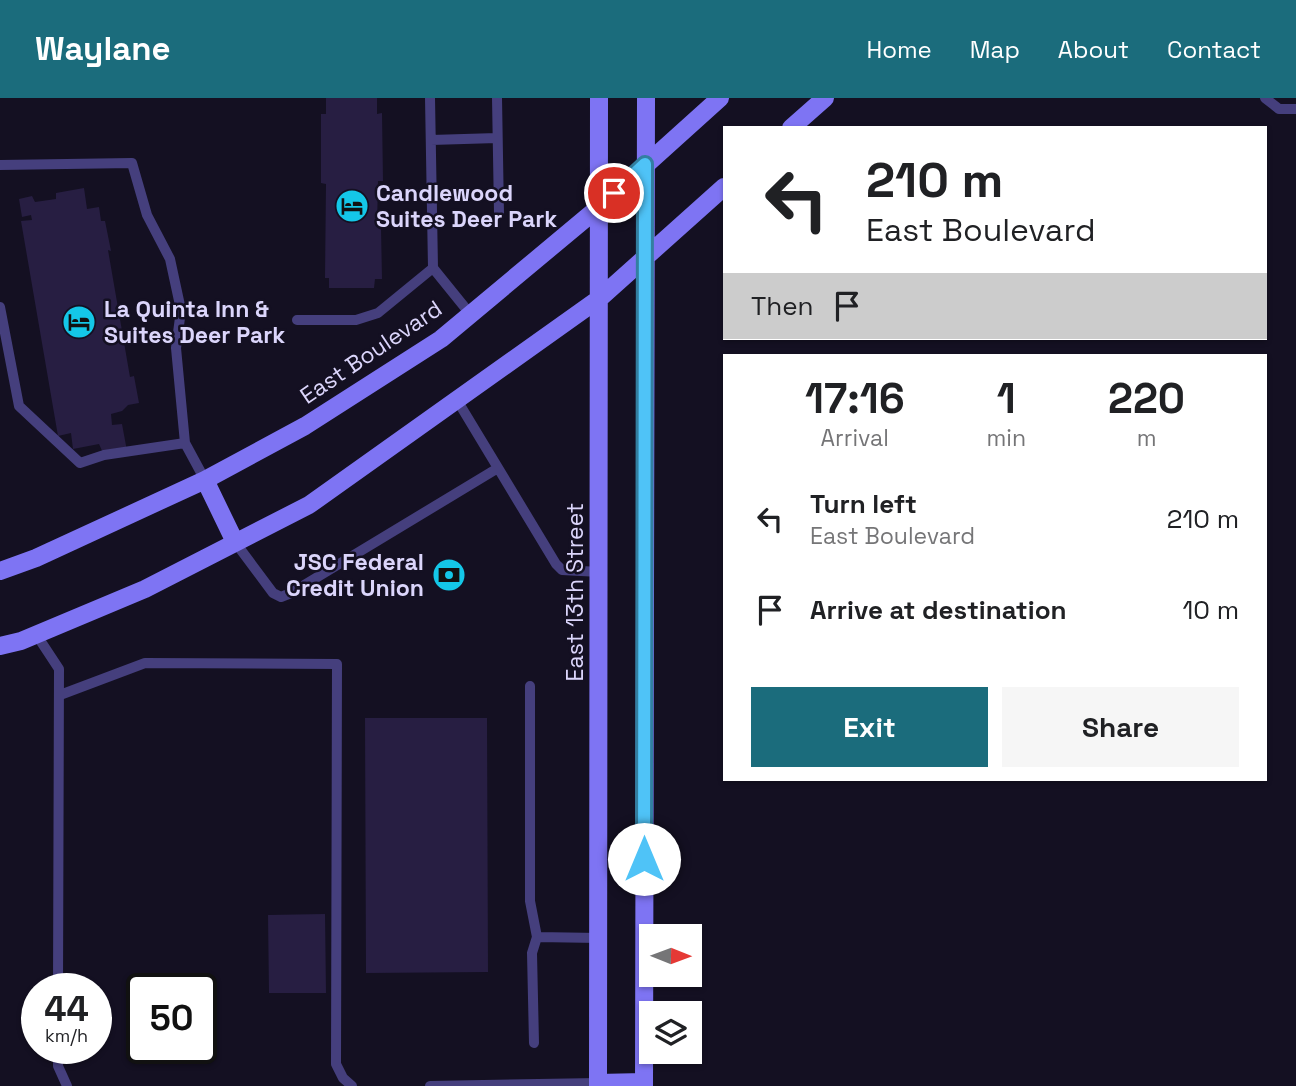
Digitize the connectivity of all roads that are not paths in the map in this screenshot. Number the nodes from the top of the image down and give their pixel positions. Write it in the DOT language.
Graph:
graph roads {
  1 [pos="430,98"];
  2 [pos="497,98"];
  3 [pos="598,98"];
  4 [pos="646,98"];
  5 [pos="720,98"];
  6 [pos="825,98"];
  7 [pos="1265,98"];
  8 [pos="1296,109"];
  9 [pos="793,126"];
  10 [pos="497,138"];
  11 [pos="431,140"];
  12 [pos="645,164"];
  13 [pos="0,165"];
  14 [pos="723,188"];
  15 [pos="598,208"];
  16 [pos="499,213"];
  17 [pos="645,258"];
  18 [pos="433,268"];
  19 [pos="600,298"];
  20 [pos="0,307"];
  21 [pos="471,315"];
  22 [pos="297,320"];
  23 [pos="457,400"];
  24 [pos="185,443"];
  25 [pos="498,468"];
  26 [pos="205,480"];
  27 [pos="235,542"];
  28 [pos="0,571"];
  29 [pos="600,572"];
  30 [pos="36,634"];
  31 [pos="0,646"];
  32 [pos="530,686"];
  33 [pos="60,695"];
  34 [pos="537,937"];
  35 [pos="599,938"];
  36 [pos="58,973"];
  37 [pos="534,1043"];
  38 [pos="58,1064"];
  39 [pos="339,1082"];
  40 [pos="644,1084"];
  41 [pos="598,1085"];
  42 [pos="67,1086"];
  43 [pos="352,1086"];
  44 [pos="430,1086"];
  1 -- 11 [label="lane"];
  2 -- 10 [label="lane"];
  3 -- 15 [label="main road, East 13th Street"];
  4 -- 12 [label="main road"];
  5 -- 12 [label="main road, East Boulevard"];
  6 -- 9 [label="main road"];
  7 -- 8 [label="lane"];
  10 -- 11 [label="lane"];
  10 -- 16 [label="lane"];
  11 -- 18 [label="lane"];
  12 -- 15 [label="main road, East Boulevard"];
  12 -- 17 [label="main road"];
  13 -- 24 [label="lane"];
  14 -- 17 [label="main road"];
  15 -- 19 [label="main road, East 13th Street"];
  15 -- 21 [label="main road, East Boulevard"];
  17 -- 19 [label="main road"];
  17 -- 40 [label="main road"];
  18 -- 21 [label="lane"];
  18 -- 22 [label="lane"];
  19 -- 23 [label="main road"];
  19 -- 29 [label="main road, East 13th Street"];
  20 -- 24 [label="lane"];
  21 -- 26 [label="main road, East Boulevard"];
  23 -- 25 [label="lane"];
  23 -- 27 [label="main road"];
  24 -- 26 [label="lane"];
  25 -- 27 [label="lane"];
  25 -- 29 [label="lane"];
  26 -- 27 [label="main road"];
  26 -- 28 [label="main road, East Boulevard"];
  27 -- 30 [label="main road"];
  29 -- 35 [label="main road, East 13th Street"];
  30 -- 31 [label="main road"];
  30 -- 33 [label="lane"];
  32 -- 34 [label="lane"];
  33 -- 36 [label="lane"];
  33 -- 39 [label="lane"];
  34 -- 35 [label="lane"];
  34 -- 37 [label="lane"];
  35 -- 41 [label="main road, East 13th Street"];
  38 -- 42 [label="lane"];
  39 -- 43 [label="lane"];
  40 -- 41 [label="main road"];
  41 -- 44 [label="lane"];
}
